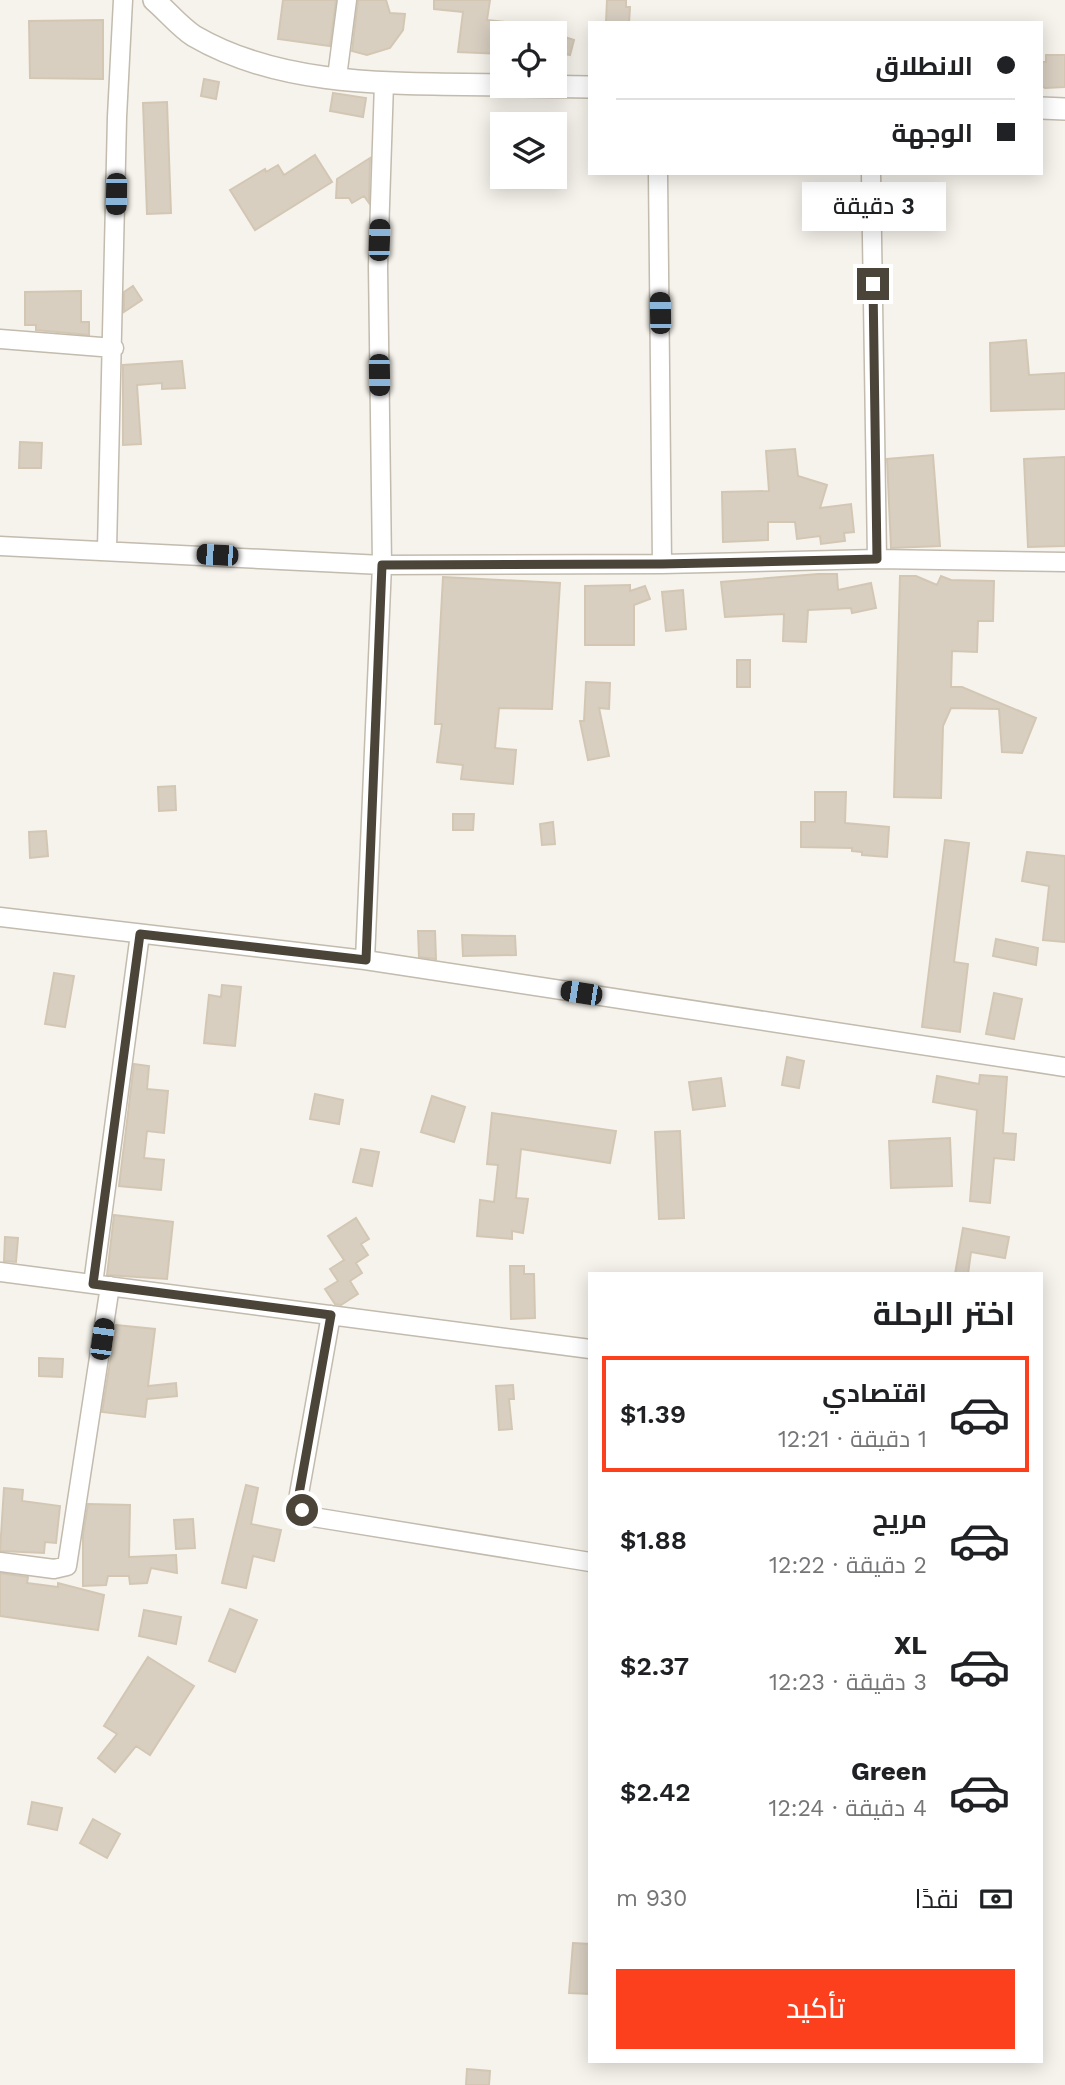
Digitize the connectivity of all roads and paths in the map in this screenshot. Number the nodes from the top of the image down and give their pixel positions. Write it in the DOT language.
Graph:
graph roads {
  1 [pos="123,0"];
  2 [pos="155,0"];
  3 [pos="347,0"];
  4 [pos="337,78"];
  5 [pos="384,83"];
  6 [pos="490,85"];
  7 [pos="567,87"];
  8 [pos="588,87"];
  9 [pos="1043,108"];
  10 [pos="1065,109"];
  11 [pos="658,175"];
  12 [pos="871,175"];
  13 [pos="0,339"];
  14 [pos="114,348"];
  15 [pos="0,546"];
  16 [pos="107,549"];
  17 [pos="877,559"];
  18 [pos="1065,562"];
  19 [pos="662,564"];
  20 [pos="382,565"];
  21 [pos="0,917"];
  22 [pos="140,934"];
  23 [pos="366,960"];
  24 [pos="1065,1067"];
  25 [pos="0,1272"];
  26 [pos="101,1285"];
  27 [pos="331,1315"];
  28 [pos="588,1349"];
  29 [pos="0,1562"];
  30 [pos="588,1562"];
  1 -- 14 [label="street"];
  2 -- 4 [label="street"];
  3 -- 4 [label="street"];
  4 -- 5 [label="street"];
  5 -- 6 [label="street"];
  5 -- 20 [label="street"];
  7 -- 8 [label="street"];
  9 -- 10 [label="street"];
  11 -- 19 [label="street"];
  12 -- 17 [label="street"];
  13 -- 14 [label="street"];
  14 -- 16 [label="street"];
  15 -- 16 [label="street"];
  16 -- 20 [label="street"];
  17 -- 18 [label="street"];
  17 -- 19 [label="street"];
  19 -- 20 [label="street"];
  20 -- 23 [label="street"];
  21 -- 22 [label="street"];
  22 -- 23 [label="street"];
  22 -- 26 [label="street"];
  23 -- 24 [label="street"];
  25 -- 26 [label="street"];
  26 -- 27 [label="street"];
  26 -- 29 [label="street"];
  27 -- 28 [label="street"];
  27 -- 30 [label="street"];
}
